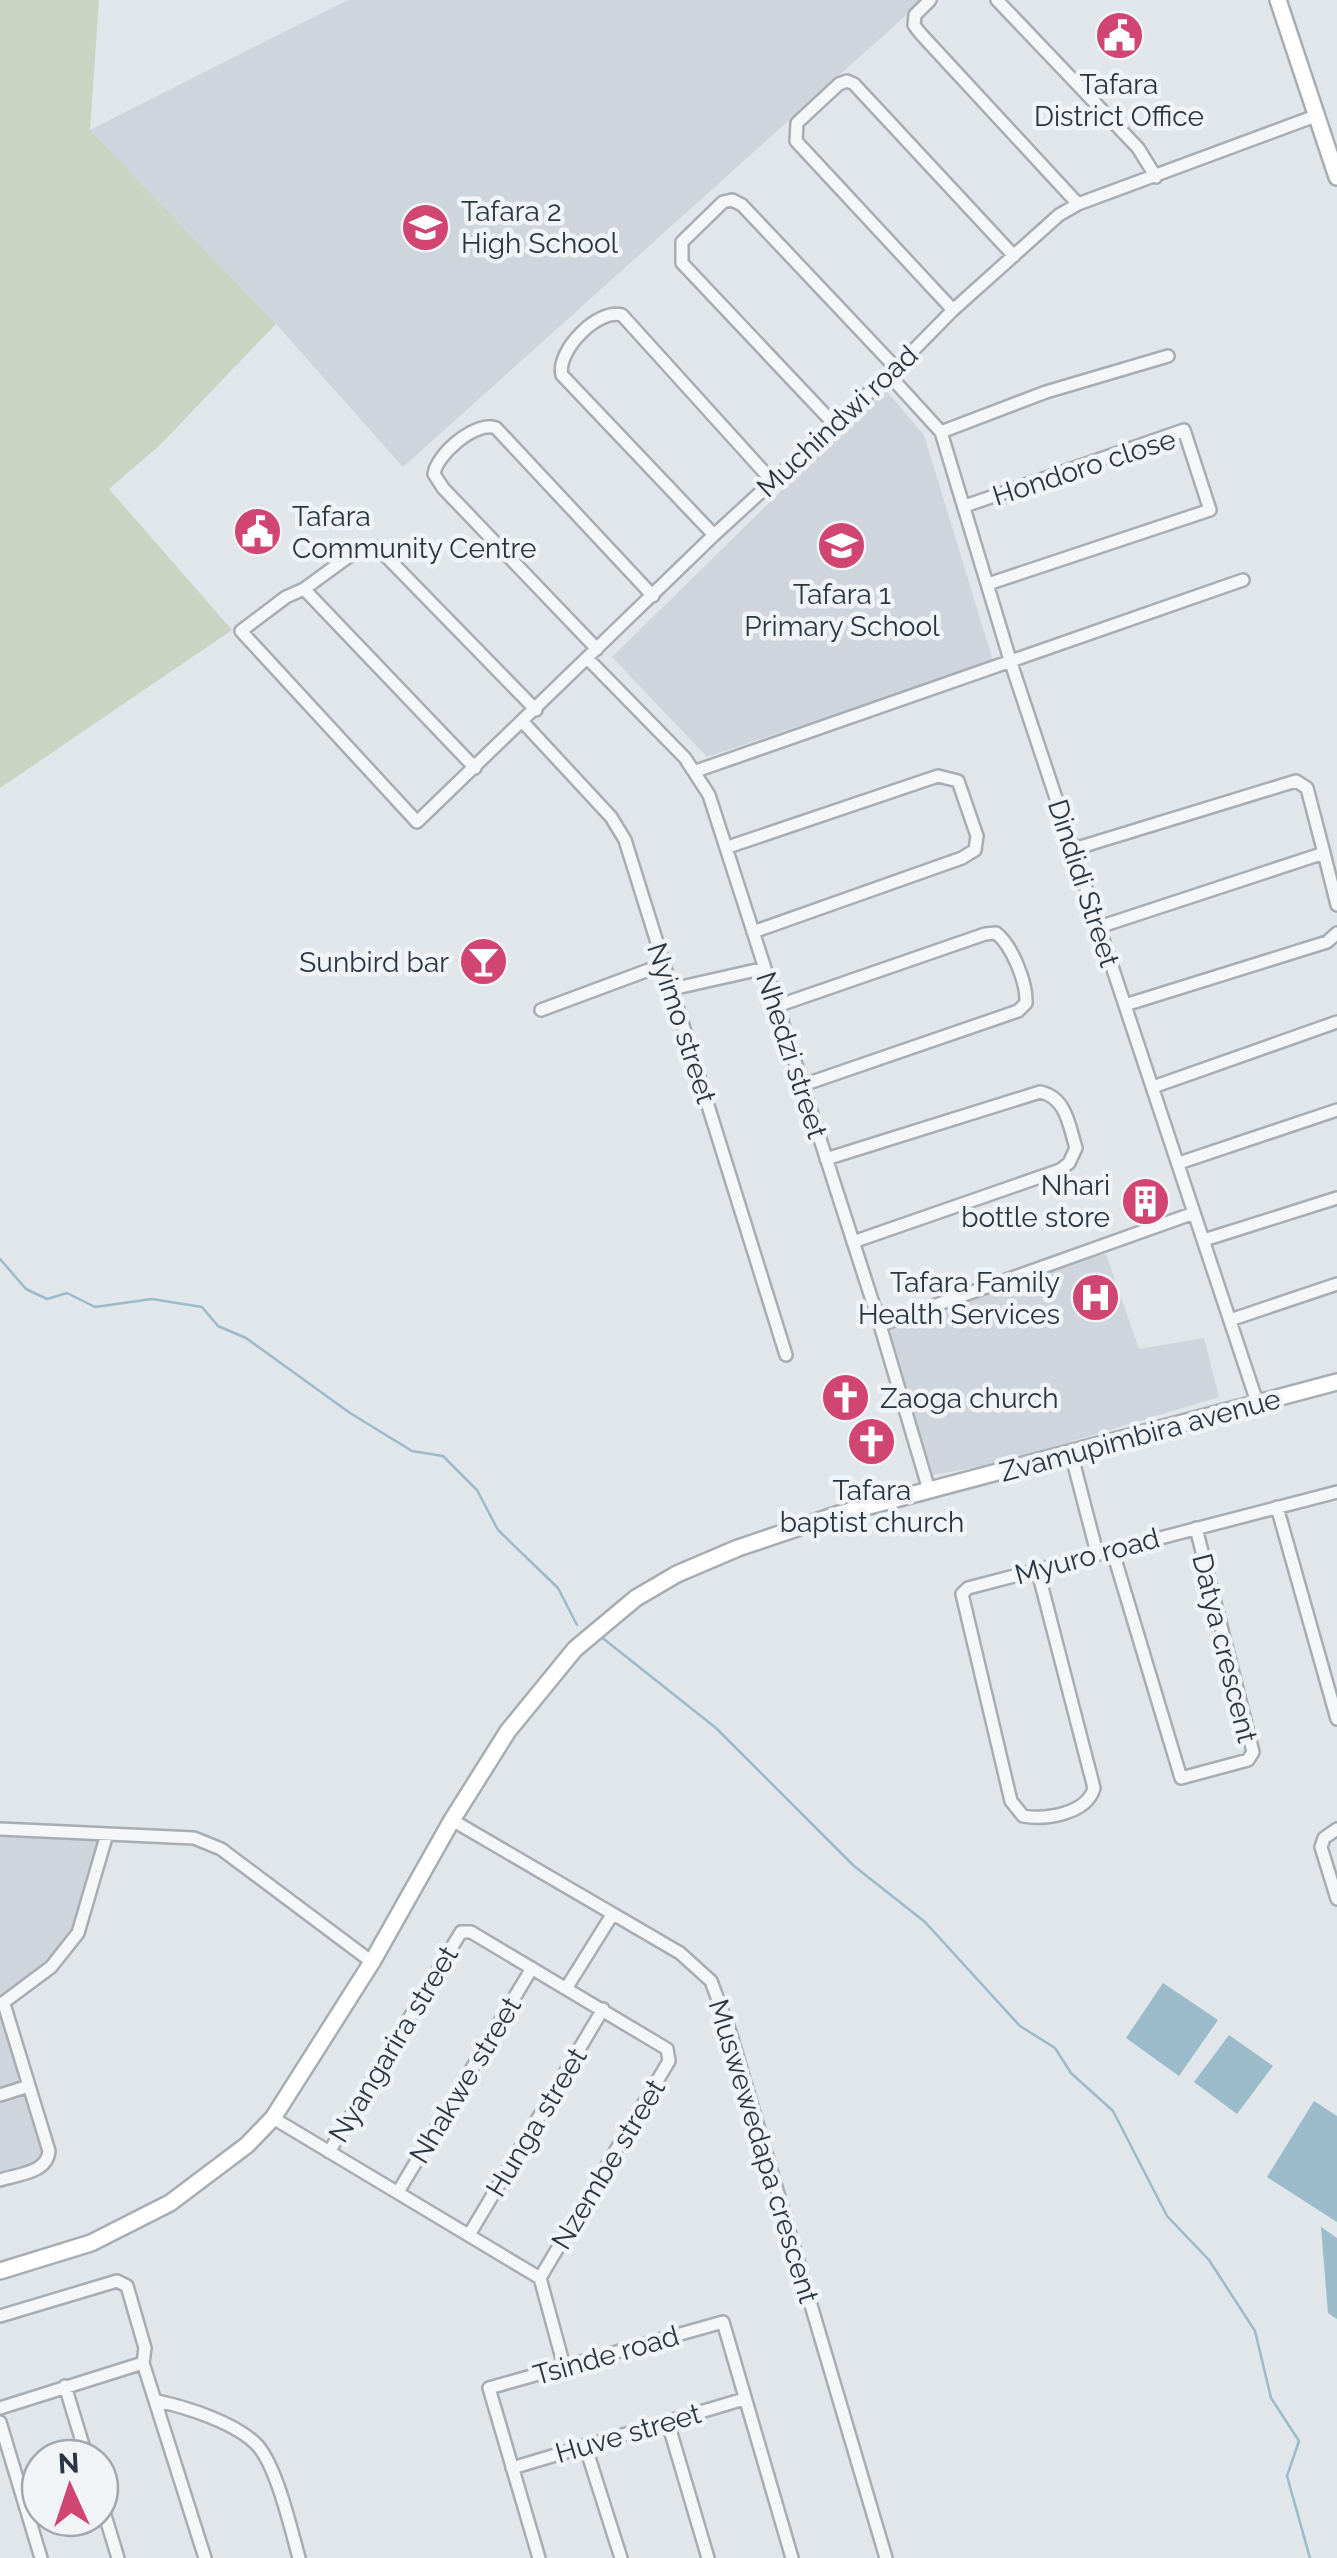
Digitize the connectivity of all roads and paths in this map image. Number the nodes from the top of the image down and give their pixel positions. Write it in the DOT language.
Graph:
graph roads {
  1 [pos="930,0"];
  2 [pos="998,0"];
  3 [pos="1278,0"];
  4 [pos="1318,115"];
  5 [pos="1156,177"];
  6 [pos="1337,178"];
  7 [pos="1078,204"];
  8 [pos="1014,256"];
  9 [pos="952,310"];
  10 [pos="1168,356"];
  11 [pos="892,372"];
  12 [pos="834,424"];
  13 [pos="941,432"];
  14 [pos="774,483"];
  15 [pos="965,506"];
  16 [pos="714,535"];
  17 [pos="1243,580"];
  18 [pos="988,584"];
  19 [pos="304,589"];
  20 [pos="653,596"];
  21 [pos="592,654"];
  22 [pos="1011,663"];
  23 [pos="536,710"];
  24 [pos="522,722"];
  25 [pos="475,768"];
  26 [pos="696,772"];
  27 [pos="728,848"];
  28 [pos="1074,849"];
  29 [pos="1324,853"];
  30 [pos="1337,904"];
  31 [pos="1100,927"];
  32 [pos="753,932"];
  33 [pos="1337,934"];
  34 [pos="662,965"];
  35 [pos="765,968"];
  36 [pos="672,988"];
  37 [pos="1125,1004"];
  38 [pos="778,1006"];
  39 [pos="541,1010"];
  40 [pos="1337,1022"];
  41 [pos="803,1085"];
  42 [pos="1153,1086"];
  43 [pos="1337,1110"];
  44 [pos="826,1160"];
  45 [pos="1179,1163"];
  46 [pos="1337,1198"];
  47 [pos="1194,1214"];
  48 [pos="1204,1240"];
  49 [pos="853,1242"];
  50 [pos="1337,1284"];
  51 [pos="1230,1320"];
  52 [pos="880,1325"];
  53 [pos="786,1355"];
  54 [pos="1337,1382"];
  55 [pos="1258,1405"];
  56 [pos="1071,1454"];
  57 [pos="929,1490"];
  58 [pos="1337,1492"];
  59 [pos="1277,1507"];
  60 [pos="1196,1528"];
  61 [pos="1112,1549"];
  62 [pos="1097,1553"];
  63 [pos="1037,1568"];
  64 [pos="1337,1719"];
  65 [pos="452,1820"];
  66 [pos="0,1829"];
  67 [pos="1337,1829"];
  68 [pos="107,1834"];
  69 [pos="1337,1899"];
  70 [pos="612,1914"];
  71 [pos="372,1962"];
  72 [pos="532,1968"];
  73 [pos="567,1987"];
  74 [pos="2,2004"];
  75 [pos="603,2009"];
  76 [pos="29,2086"];
  77 [pos="0,2095"];
  78 [pos="273,2118"];
  79 [pos="329,2152"];
  80 [pos="0,2180"];
  81 [pos="398,2192"];
  82 [pos="468,2235"];
  83 [pos="0,2270"];
  84 [pos="540,2278"];
  85 [pos="0,2316"];
  86 [pos="142,2364"];
  87 [pos="564,2366"];
  88 [pos="65,2386"];
  89 [pos="744,2399"];
  90 [pos="156,2401"];
  91 [pos="0,2408"];
  92 [pos="0,2422"];
  93 [pos="668,2422"];
  94 [pos="81,2438"];
  95 [pos="586,2445"];
  96 [pos="512,2468"];
  97 [pos="41,2558"];
  98 [pos="205,2558"];
  99 [pos="300,2558"];
  100 [pos="539,2558"];
  101 [pos="621,2558"];
  102 [pos="708,2558"];
  103 [pos="792,2558"];
  104 [pos="886,2558"];
  1 -- 7 [label="street"];
  2 -- 5 [label="street"];
  3 -- 4 [label="street"];
  4 -- 5 [label="street, Muchindwi road"];
  4 -- 6 [label="street"];
  5 -- 7 [label="street, Muchindwi road"];
  7 -- 8 [label="street, Muchindwi road"];
  8 -- 9 [label="street, Muchindwi road"];
  8 -- 9 [label="street"];
  9 -- 11 [label="street, Muchindwi road"];
  10 -- 13 [label="street"];
  11 -- 12 [label="street, Muchindwi road"];
  11 -- 12 [label="street, Dindidi Street"];
  11 -- 13 [label="street, Dindidi Street"];
  12 -- 14 [label="street, Muchindwi road"];
  13 -- 15 [label="street, Dindidi Street"];
  14 -- 16 [label="street, Muchindwi road"];
  14 -- 16 [label="street"];
  15 -- 18 [label="street, Dindidi Street"];
  15 -- 18 [label="street, Hondoro close"];
  16 -- 20 [label="street, Muchindwi road"];
  17 -- 22 [label="street"];
  18 -- 22 [label="street, Dindidi Street"];
  19 -- 23 [label="street"];
  19 -- 25 [label="street"];
  19 -- 25 [label="street, Muchindwi road"];
  20 -- 21 [label="street, Muchindwi road"];
  20 -- 21 [label="street, Nhedzi street"];
  21 -- 23 [label="street, Muchindwi road"];
  21 -- 26 [label="street, Nhedzi street"];
  22 -- 26 [label="street"];
  22 -- 28 [label="street, Dindidi Street"];
  23 -- 24 [label="street, Muchindwi road"];
  24 -- 25 [label="street, Muchindwi road"];
  24 -- 34 [label="street, Nyimo street"];
  26 -- 27 [label="street, Nhedzi street"];
  27 -- 32 [label="street, Nhedzi street"];
  27 -- 32 [label="street"];
  28 -- 29 [label="street"];
  28 -- 31 [label="street, Dindidi Street"];
  29 -- 30 [label="street"];
  29 -- 31 [label="street"];
  31 -- 37 [label="street, Dindidi Street"];
  32 -- 35 [label="street, Nhedzi street"];
  33 -- 37 [label="street"];
  34 -- 36 [label="street, Nyimo street"];
  34 -- 39 [label="street"];
  35 -- 36 [label="street"];
  35 -- 38 [label="street, Nhedzi street"];
  36 -- 53 [label="street, Nyimo street"];
  37 -- 42 [label="street, Dindidi Street"];
  38 -- 41 [label="street, Nhedzi street"];
  38 -- 41 [label="street"];
  40 -- 42 [label="street"];
  41 -- 44 [label="street, Nhedzi street"];
  42 -- 45 [label="street, Dindidi Street"];
  43 -- 45 [label="street"];
  44 -- 49 [label="street, Nhedzi street"];
  44 -- 49 [label="street"];
  45 -- 47 [label="street, Dindidi Street"];
  46 -- 48 [label="street"];
  47 -- 48 [label="street, Dindidi Street"];
  47 -- 52 [label="street"];
  48 -- 51 [label="street, Dindidi Street"];
  49 -- 52 [label="street, Nhedzi street"];
  50 -- 51 [label="street"];
  51 -- 55 [label="street, Dindidi Street"];
  52 -- 57 [label="street, Nhedzi street"];
  54 -- 55 [label="street, Zvamupimbira avenue"];
  55 -- 56 [label="street, Zvamupimbira avenue"];
  56 -- 57 [label="street, Zvamupimbira avenue"];
  56 -- 62 [label="street"];
  57 -- 65 [label="street, Zvamupimbira avenue"];
  58 -- 59 [label="street, Myuro road"];
  59 -- 60 [label="street, Myuro road"];
  59 -- 64 [label="street"];
  60 -- 61 [label="street, Myuro road"];
  60 -- 61 [label="street, Datya crescent"];
  61 -- 62 [label="street, Myuro road"];
  62 -- 63 [label="street, Myuro road"];
  63 -- 63 [label="street, Myuro road"];
  65 -- 70 [label="street, Muswewedapa crescent"];
  65 -- 71 [label="street, Zvamupimbira avenue"];
  66 -- 68 [label="street"];
  67 -- 69 [label="street"];
  68 -- 71 [label="street"];
  68 -- 74 [label="street"];
  70 -- 73 [label="street"];
  70 -- 104 [label="street, Muswewedapa crescent"];
  71 -- 78 [label="street, Zvamupimbira avenue"];
  72 -- 73 [label="street"];
  72 -- 79 [label="street, Nyangarira street"];
  72 -- 81 [label="street, Nhakwe street"];
  73 -- 75 [label="street"];
  74 -- 76 [label="street"];
  75 -- 82 [label="street, Hunga street"];
  75 -- 84 [label="street, Nzembe street"];
  76 -- 77 [label="street"];
  76 -- 80 [label="street"];
  78 -- 79 [label="street"];
  78 -- 83 [label="street, Zvamupimbira avenue"];
  79 -- 81 [label="street"];
  81 -- 82 [label="street"];
  82 -- 84 [label="street"];
  84 -- 87 [label="street"];
  85 -- 86 [label="street"];
  86 -- 88 [label="street"];
  86 -- 90 [label="street"];
  87 -- 89 [label="street, Tsinde road"];
  87 -- 96 [label="street, Tsinde road"];
  88 -- 91 [label="street"];
  88 -- 94 [label="street"];
  89 -- 93 [label="street, Huve street"];
  89 -- 103 [label="street"];
  90 -- 98 [label="street"];
  90 -- 99 [label="street"];
  92 -- 97 [label="street"];
  93 -- 95 [label="street, Huve street"];
  93 -- 102 [label="street"];
  95 -- 96 [label="street, Huve street"];
  95 -- 101 [label="street"];
  96 -- 100 [label="street"];
}
